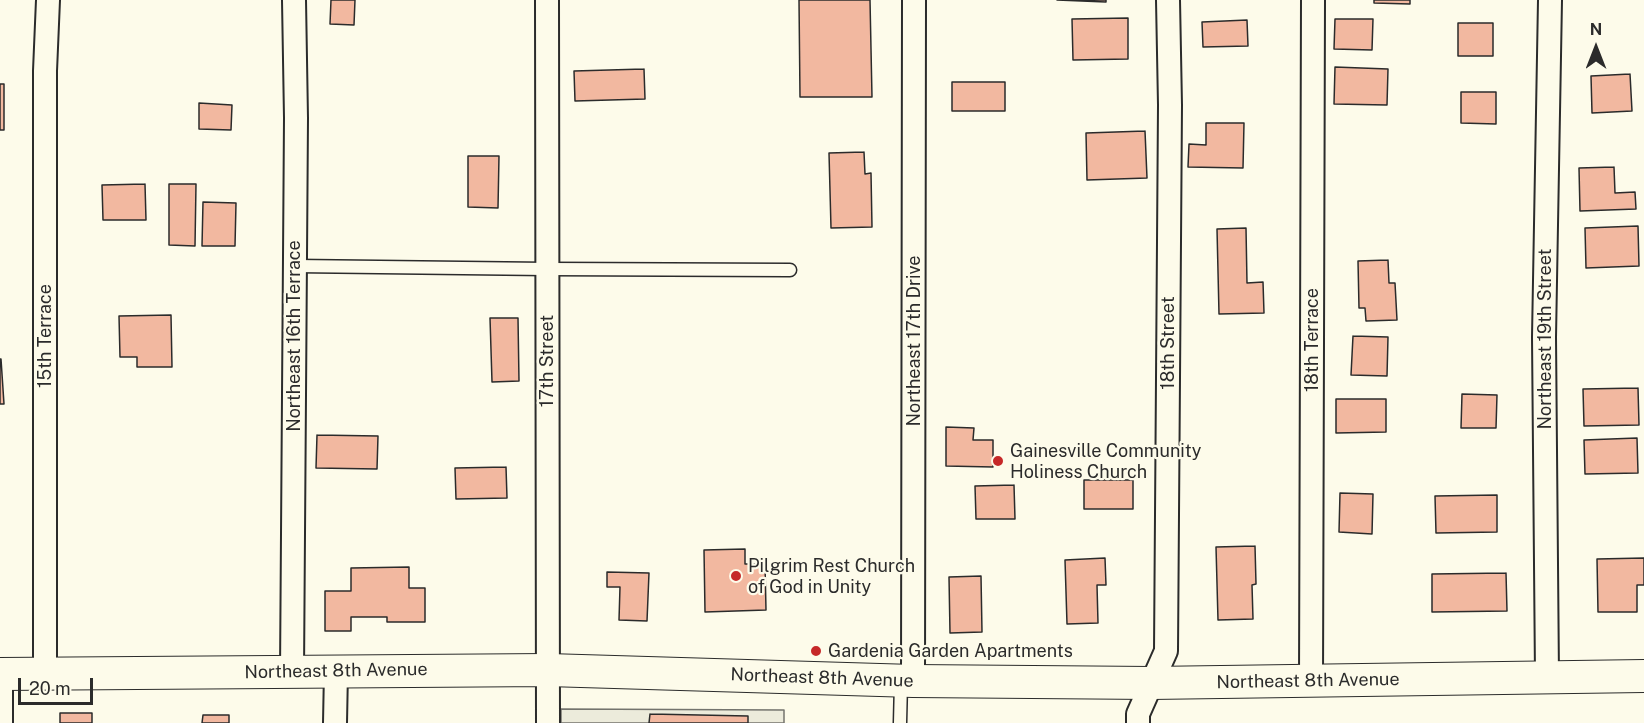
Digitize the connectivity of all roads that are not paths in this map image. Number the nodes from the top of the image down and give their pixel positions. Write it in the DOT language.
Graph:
graph roads {
  1 [pos="48,0"];
  2 [pos="294,0"];
  3 [pos="547,0"];
  4 [pos="914,0"];
  5 [pos="1168,0"];
  6 [pos="1313,0"];
  7 [pos="1550,0"];
  8 [pos="295,266"];
  9 [pos="547,269"];
  10 [pos="790,270"];
  11 [pos="548,669"];
  12 [pos="336,671"];
  13 [pos="45,672"];
  14 [pos="292,672"];
  15 [pos="0,674"];
  16 [pos="1644,676"];
  17 [pos="1547,678"];
  18 [pos="907,681"];
  19 [pos="1311,681"];
  20 [pos="1151,683"];
  21 [pos="1,723"];
  22 [pos="335,723"];
  23 [pos="548,723"];
  24 [pos="900,723"];
  25 [pos="1138,723"];
  1 -- 13 [label="street, 15th Terrace"];
  2 -- 8 [label="street, Northeast 16th Terrace"];
  3 -- 9 [label="street, 17th Street"];
  4 -- 18 [label="street, Northeast 17th Drive"];
  5 -- 20 [label="street, 18th Street"];
  6 -- 19 [label="street, 18th Terrace"];
  7 -- 17 [label="street, Northeast 19th Street"];
  8 -- 9 [label="lane"];
  8 -- 14 [label="street, Northeast 16th Terrace"];
  9 -- 10 [label="lane"];
  9 -- 11 [label="street, 17th Street"];
  11 -- 12 [label="street, Northeast 8th Avenue"];
  11 -- 18 [label="street, Northeast 8th Avenue"];
  11 -- 23 [label="street, 17th Street"];
  12 -- 14 [label="street, Northeast 8th Avenue"];
  12 -- 22 [label="street"];
  13 -- 14 [label="street, Northeast 8th Avenue"];
  13 -- 15 [label="street, Northeast 8th Avenue"];
  15 -- 21 [label="street"];
  16 -- 17 [label="street, Northeast 8th Avenue"];
  17 -- 19 [label="street, Northeast 8th Avenue"];
  18 -- 20 [label="street, Northeast 8th Avenue"];
  18 -- 24 [label="lane"];
  19 -- 20 [label="street, Northeast 8th Avenue"];
  20 -- 25 [label="street, 18th Street"];
}
